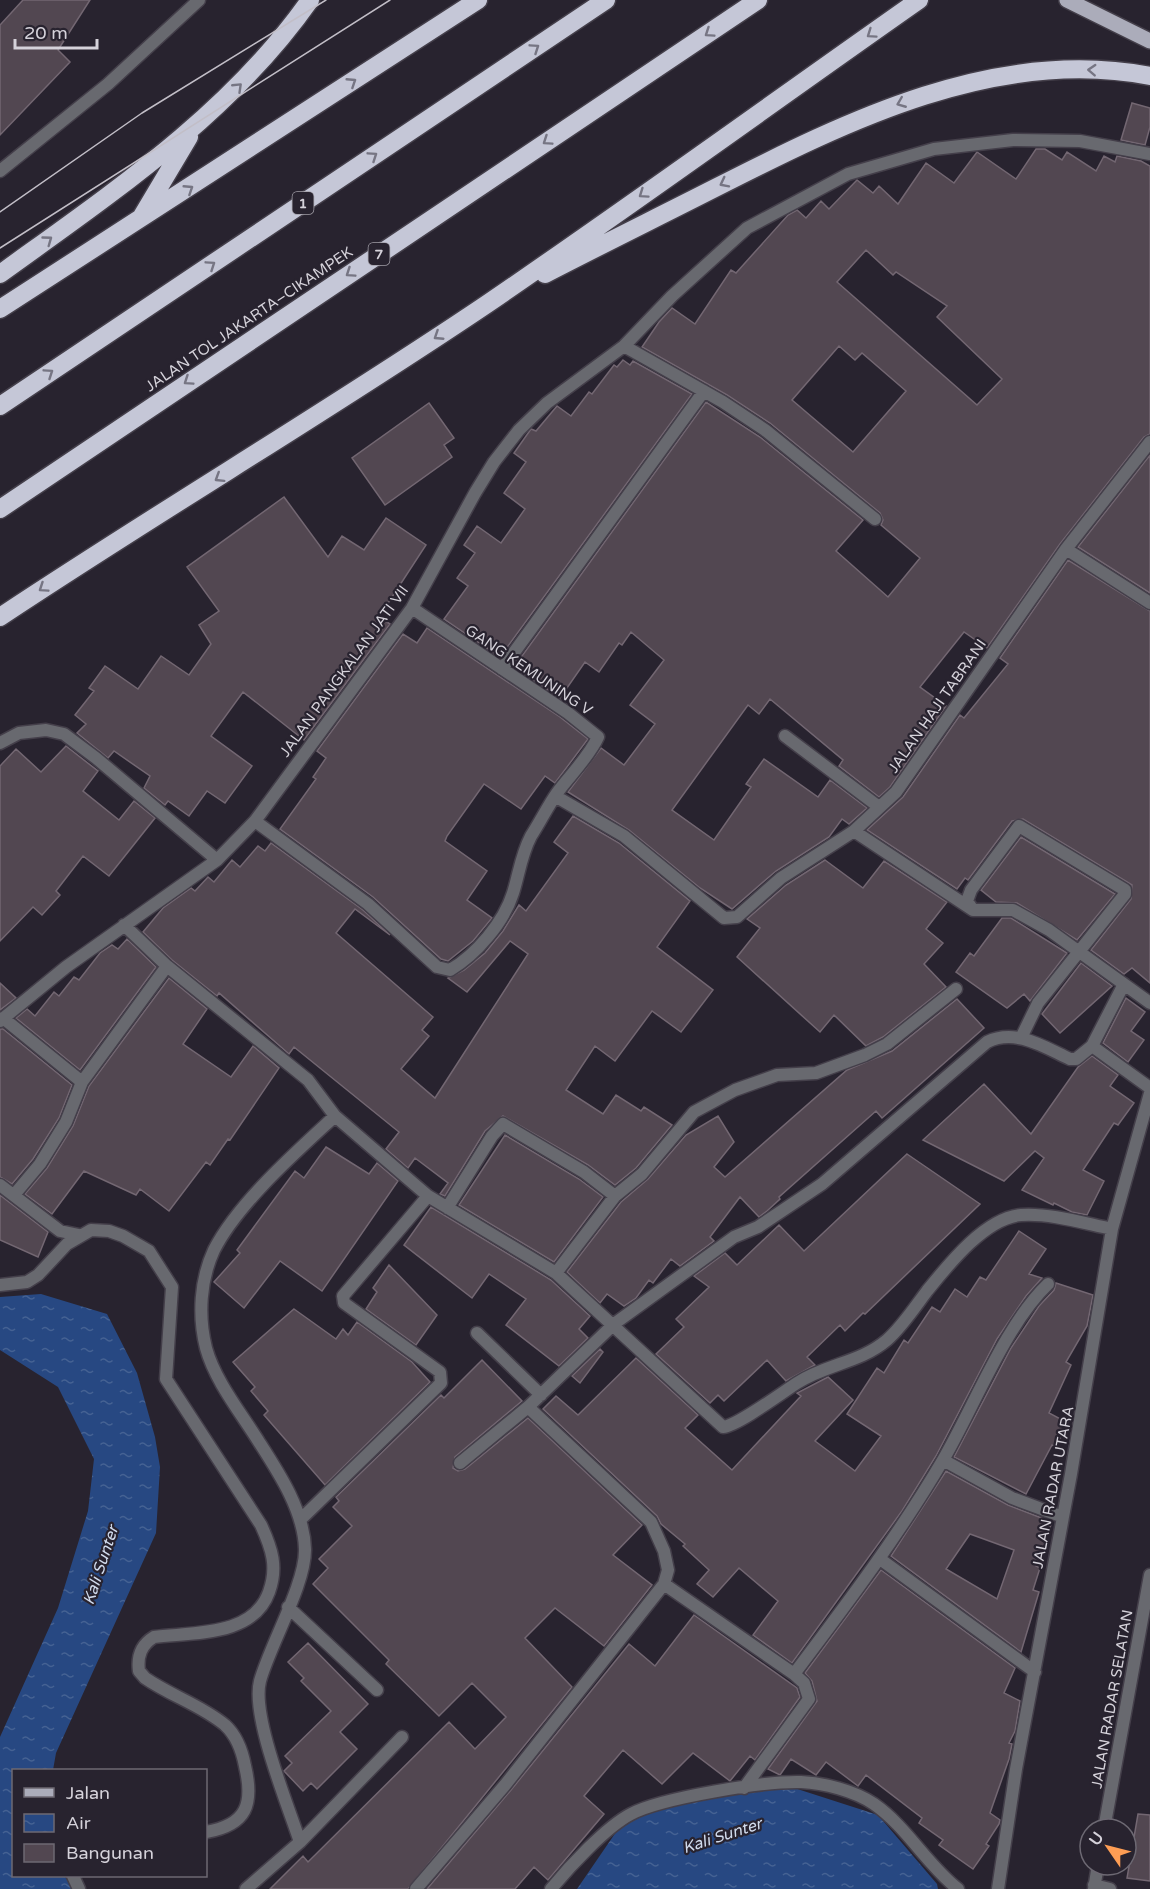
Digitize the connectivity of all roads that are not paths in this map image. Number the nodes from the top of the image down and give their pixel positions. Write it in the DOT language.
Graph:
graph roads {
  1 [pos="199,0"];
  2 [pos="310,0"];
  3 [pos="478,0"];
  4 [pos="606,0"];
  5 [pos="758,0"];
  6 [pos="919,0"];
  7 [pos="1067,0"];
  8 [pos="1150,41"];
  9 [pos="1150,75"];
  10 [pos="195,127"];
  11 [pos="1150,154"];
  12 [pos="0,171"];
  13 [pos="139,220"];
  14 [pos="0,273"];
  15 [pos="487,303"];
  16 [pos="0,309"];
  17 [pos="624,346"];
  18 [pos="704,391"];
  19 [pos="0,406"];
  20 [pos="1150,442"];
  21 [pos="0,508"];
  22 [pos="874,519"];
  23 [pos="1066,549"];
  24 [pos="1150,603"];
  25 [pos="412,608"];
  26 [pos="0,616"];
  27 [pos="502,669"];
  28 [pos="785,736"];
  29 [pos="0,743"];
  30 [pos="555,796"];
  31 [pos="879,807"];
  32 [pos="255,820"];
  33 [pos="854,831"];
  34 [pos="217,860"];
  35 [pos="973,910"];
  36 [pos="124,925"];
  37 [pos="1078,950"];
  38 [pos="167,966"];
  39 [pos="1124,984"];
  40 [pos="956,989"];
  41 [pos="1150,1003"];
  42 [pos="1,1019"];
  43 [pos="1021,1038"];
  44 [pos="1092,1046"];
  45 [pos="82,1082"];
  46 [pos="1150,1088"];
  47 [pos="1150,1093"];
  48 [pos="335,1116"];
  49 [pos="0,1185"];
  50 [pos="14,1195"];
  51 [pos="428,1196"];
  52 [pos="615,1196"];
  53 [pos="447,1208"];
  54 [pos="1112,1229"];
  55 [pos="79,1235"];
  56 [pos="556,1273"];
  57 [pos="1048,1284"];
  58 [pos="0,1285"];
  59 [pos="614,1324"];
  60 [pos="477,1333"];
  61 [pos="541,1395"];
  62 [pos="528,1407"];
  63 [pos="943,1460"];
  64 [pos="460,1463"];
  65 [pos="1063,1517"];
  66 [pos="301,1519"];
  67 [pos="880,1559"];
  68 [pos="1150,1575"];
  69 [pos="664,1584"];
  70 [pos="1149,1590"];
  71 [pos="288,1607"];
  72 [pos="1035,1672"];
  73 [pos="794,1674"];
  74 [pos="377,1690"];
  75 [pos="402,1737"];
  76 [pos="744,1788"];
  77 [pos="1106,1817"];
  78 [pos="207,1832"];
  79 [pos="300,1842"];
  80 [pos="1094,1887"];
  81 [pos="246,1889"];
  82 [pos="416,1889"];
  83 [pos="551,1889"];
  84 [pos="958,1889"];
  85 [pos="998,1889"];
  86 [pos="1110,1889"];
  1 -- 12 [label="street"];
  10 -- 2 [label="highway, one-way"];
  13 -- 3 [label="highway, one-way"];
  19 -- 4 [label="highway, 1, one-way"];
  5 -- 21 [label="highway, JALAN TOL JAKARTA–CIKAMPEK / 7, one-way"];
  6 -- 15 [label="highway, one-way"];
  7 -- 8 [label="main road"];
  9 -- 15 [label="highway, one-way"];
  10 -- 13 [label="highway"];
  14 -- 10 [label="highway, one-way"];
  11 -- 17 [label="street, JALAN PANGKALAN JATI VII"];
  13 -- 16 [label="highway"];
  15 -- 26 [label="highway, one-way"];
  17 -- 18 [label="street"];
  17 -- 25 [label="street, JALAN PANGKALAN JATI VII"];
  18 -- 22 [label="street"];
  18 -- 27 [label="street"];
  20 -- 23 [label="street, JALAN HAJI TABRANI"];
  23 -- 24 [label="street"];
  23 -- 31 [label="street, JALAN HAJI TABRANI"];
  25 -- 27 [label="street, GANG KEMUNING V"];
  25 -- 32 [label="street, JALAN PANGKALAN JATI VII"];
  27 -- 30 [label="street, GANG KEMUNING V"];
  28 -- 31 [label="street"];
  29 -- 34 [label="street"];
  30 -- 32 [label="street"];
  30 -- 33 [label="street, JALAN HAJI TABRANI"];
  31 -- 33 [label="street, JALAN HAJI TABRANI"];
  32 -- 34 [label="street, JALAN PANGKALAN JATI VII"];
  33 -- 35 [label="street"];
  34 -- 36 [label="street, JALAN PANGKALAN JATI VII"];
  35 -- 37 [label="street"];
  35 -- 37 [label="street"];
  36 -- 38 [label="street"];
  36 -- 42 [label="street, JALAN PANGKALAN JATI VII"];
  37 -- 39 [label="street"];
  37 -- 43 [label="street"];
  38 -- 45 [label="street"];
  38 -- 48 [label="street"];
  39 -- 41 [label="street"];
  39 -- 44 [label="street"];
  40 -- 52 [label="street"];
  42 -- 45 [label="street"];
  43 -- 44 [label="street"];
  43 -- 59 [label="street"];
  44 -- 46 [label="street"];
  45 -- 50 [label="street"];
  47 -- 54 [label="street, JALAN RADAR UTARA"];
  48 -- 51 [label="street"];
  48 -- 66 [label="street"];
  49 -- 50 [label="street"];
  50 -- 55 [label="street"];
  51 -- 53 [label="street"];
  51 -- 66 [label="street"];
  52 -- 53 [label="street"];
  52 -- 56 [label="street"];
  53 -- 56 [label="street"];
  54 -- 59 [label="street"];
  54 -- 65 [label="street, JALAN RADAR UTARA"];
  55 -- 58 [label="street"];
  55 -- 78 [label="street"];
  56 -- 59 [label="street"];
  57 -- 63 [label="street"];
  59 -- 61 [label="street"];
  60 -- 61 [label="street"];
  61 -- 62 [label="street"];
  62 -- 64 [label="street"];
  62 -- 69 [label="street"];
  63 -- 65 [label="street"];
  63 -- 67 [label="street"];
  65 -- 72 [label="street, JALAN RADAR UTARA"];
  66 -- 71 [label="street"];
  67 -- 72 [label="street"];
  67 -- 73 [label="street"];
  68 -- 70 [label="street, JALAN RADAR SELATAN"];
  69 -- 73 [label="street"];
  69 -- 82 [label="street"];
  70 -- 77 [label="street, JALAN RADAR SELATAN"];
  71 -- 74 [label="street"];
  71 -- 79 [label="street"];
  72 -- 85 [label="street, JALAN RADAR UTARA"];
  73 -- 76 [label="street"];
  75 -- 79 [label="street"];
  76 -- 83 [label="street"];
  76 -- 84 [label="street"];
  79 -- 81 [label="street"];
  80 -- 86 [label="street"];
}
